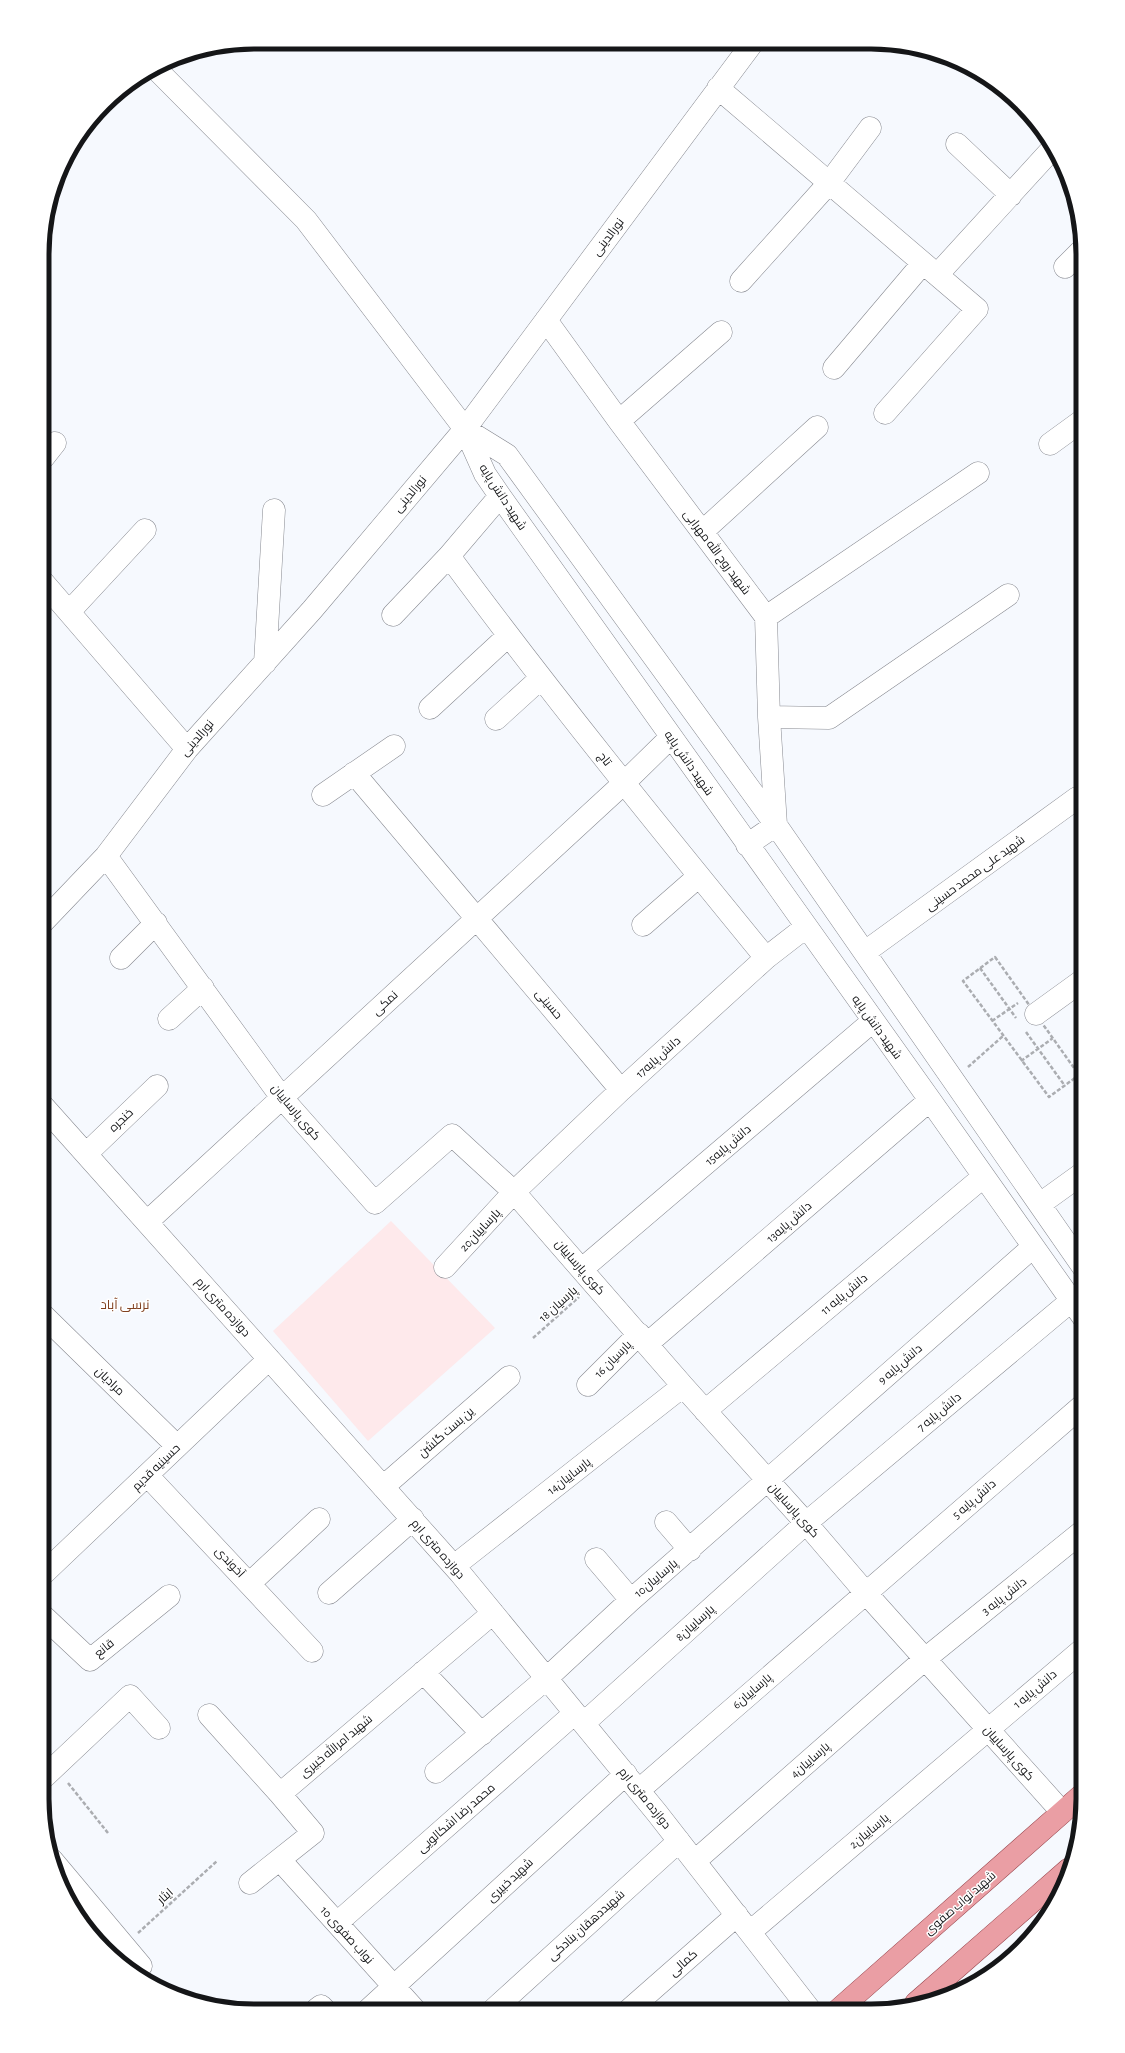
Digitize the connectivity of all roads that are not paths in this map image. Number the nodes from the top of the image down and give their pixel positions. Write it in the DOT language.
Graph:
graph roads {
  1 [pos="749,49"];
  2 [pos="160,73"];
  3 [pos="718,88"];
  4 [pos="870,128"];
  5 [pos="957,144"];
  6 [pos="1049,153"];
  7 [pos="829,183"];
  8 [pos="1011,194"];
  9 [pos="1076,256"];
  10 [pos="1065,267"];
  11 [pos="930,269"];
  12 [pos="741,281"];
  13 [pos="546,320"];
  14 [pos="721,332"];
  15 [pos="834,368"];
  16 [pos="885,413"];
  17 [pos="619,421"];
  18 [pos="1076,425"];
  19 [pos="817,427"];
  20 [pos="465,428"];
  21 [pos="1050,444"];
  22 [pos="978,473"];
  23 [pos="500,496"];
  24 [pos="274,510"];
  25 [pos="145,530"];
  26 [pos="702,532"];
  27 [pos="449,556"];
  28 [pos="49,589"];
  29 [pos="1008,595"];
  30 [pos="69,612"];
  31 [pos="393,615"];
  32 [pos="766,617"];
  33 [pos="508,636"];
  34 [pos="265,662"];
  35 [pos="541,678"];
  36 [pos="430,708"];
  37 [pos="768,717"];
  38 [pos="496,719"];
  39 [pos="671,737"];
  40 [pos="394,746"];
  41 [pos="187,749"];
  42 [pos="354,773"];
  43 [pos="624,783"];
  44 [pos="323,795"];
  45 [pos="1076,804"];
  46 [pos="776,825"];
  47 [pos="747,845"];
  48 [pos="106,856"];
  49 [pos="699,876"];
  50 [pos="49,916"];
  51 [pos="477,918"];
  52 [pos="156,924"];
  53 [pos="643,925"];
  54 [pos="806,927"];
  55 [pos="865,952"];
  56 [pos="120,958"];
  57 [pos="766,958"];
  58 [pos="1076,983"];
  59 [pos="203,988"];
  60 [pos="1030,1006"];
  61 [pos="169,1019"];
  62 [pos="873,1021"];
  63 [pos="157,1086"];
  64 [pos="621,1090"];
  65 [pos="282,1098"];
  66 [pos="930,1100"];
  67 [pos="49,1113"];
  68 [pos="86,1154"];
  69 [pos="983,1177"];
  70 [pos="1076,1178"];
  71 [pos="514,1192"];
  72 [pos="1040,1204"];
  73 [pos="147,1222"];
  74 [pos="1033,1248"];
  75 [pos="1076,1257"];
  76 [pos="445,1267"];
  77 [pos="588,1276"];
  78 [pos="1076,1308"];
  79 [pos="1076,1310"];
  80 [pos="49,1321"];
  81 [pos="643,1339"];
  82 [pos="269,1359"];
  83 [pos="509,1377"];
  84 [pos="588,1384"];
  85 [pos="683,1386"];
  86 [pos="705,1411"];
  87 [pos="1076,1411"];
  88 [pos="177,1446"];
  89 [pos="147,1475"];
  90 [pos="768,1480"];
  91 [pos="383,1486"];
  92 [pos="319,1519"];
  93 [pos="413,1519"];
  94 [pos="666,1522"];
  95 [pos="806,1523"];
  96 [pos="1076,1537"];
  97 [pos="690,1550"];
  98 [pos="596,1559"];
  99 [pos="454,1566"];
  100 [pos="49,1568"];
  101 [pos="250,1583"];
  102 [pos="865,1592"];
  103 [pos="329,1593"];
  104 [pos="169,1596"];
  105 [pos="630,1600"];
  106 [pos="493,1613"];
  107 [pos="49,1622"];
  108 [pos="312,1651"];
  109 [pos="1076,1655"];
  110 [pos="925,1659"];
  111 [pos="423,1672"];
  112 [pos="547,1678"];
  113 [pos="209,1715"];
  114 [pos="579,1718"];
  115 [pos="159,1728"];
  116 [pos="988,1729"];
  117 [pos="482,1734"];
  118 [pos="49,1772"];
  119 [pos="436,1772"];
  120 [pos="632,1782"];
  121 [pos="280,1794"];
  122 [pos="1076,1799"];
  123 [pos="1062,1812"];
  124 [pos="679,1841"];
  125 [pos="280,1860"];
  126 [pos="695,1861"];
  127 [pos="64,1874"];
  128 [pos="1060,1878"];
  129 [pos="250,1883"];
  130 [pos="737,1915"];
  131 [pos="337,1923"];
  132 [pos="750,1932"];
  133 [pos="137,1967"];
  134 [pos="394,1987"];
  135 [pos="922,1997"];
  136 [pos="375,2004"];
  137 [pos="410,2004"];
  138 [pos="499,2004"];
  139 [pos="637,2004"];
  140 [pos="806,2004"];
  141 [pos="845,2004"];
  1 -- 3 [label="street, نورالدینی"];
  2 -- 20 [label="street"];
  3 -- 7 [label="street"];
  3 -- 13 [label="street, نورالدینی"];
  4 -- 7 [label="street"];
  5 -- 8 [label="street"];
  6 -- 8 [label="street"];
  7 -- 11 [label="street"];
  7 -- 12 [label="street"];
  8 -- 11 [label="street"];
  9 -- 10 [label="street"];
  11 -- 15 [label="street"];
  11 -- 16 [label="street"];
  13 -- 17 [label="street, شهید روح الله مهرابی"];
  13 -- 20 [label="street, نورالدینی"];
  14 -- 17 [label="street"];
  17 -- 26 [label="street, شهید روح الله مهرابی"];
  18 -- 21 [label="street"];
  19 -- 26 [label="street"];
  20 -- 23 [label="street, شهید دانش پایه"];
  20 -- 34 [label="street, نورالدینی"];
  20 -- 46 [label="street, شهید دانش پایه"];
  22 -- 32 [label="street"];
  23 -- 27 [label="street"];
  23 -- 39 [label="street, شهید دانش پایه"];
  24 -- 34 [label="street"];
  25 -- 30 [label="street"];
  26 -- 32 [label="street, شهید روح الله مهرابی"];
  27 -- 31 [label="street"];
  27 -- 33 [label="street, تاچ"];
  28 -- 30 [label="street"];
  29 -- 37 [label="street"];
  30 -- 41 [label="street"];
  32 -- 37 [label="street"];
  33 -- 35 [label="street, تاچ"];
  33 -- 36 [label="street"];
  34 -- 41 [label="street, نورالدینی"];
  35 -- 38 [label="street"];
  35 -- 43 [label="street, تاچ"];
  37 -- 46 [label="street"];
  39 -- 43 [label="street, نمکی"];
  39 -- 47 [label="street, شهید دانش پایه"];
  40 -- 42 [label="street"];
  41 -- 48 [label="street, نورالدینی"];
  42 -- 44 [label="street"];
  42 -- 51 [label="street, حسینی"];
  43 -- 49 [label="street, تاچ"];
  43 -- 51 [label="street, نمکی"];
  45 -- 55 [label="street, شهید علی محمد حسینی"];
  46 -- 47 [label="street"];
  46 -- 55 [label="street, شهید دانش پایه"];
  47 -- 54 [label="street, شهید دانش پایه"];
  48 -- 50 [label="street, نورالدینی"];
  48 -- 52 [label="street, کوی پارساییان"];
  49 -- 53 [label="street"];
  49 -- 57 [label="street, تاچ"];
  51 -- 64 [label="street, حسینی"];
  51 -- 65 [label="street, نمکی"];
  52 -- 56 [label="street"];
  52 -- 59 [label="street, کوی پارساییان"];
  54 -- 57 [label="street, دانش پایه17"];
  54 -- 62 [label="street, شهید دانش پایه"];
  55 -- 72 [label="street, شهید دانش پایه"];
  57 -- 64 [label="street, دانش پایه17"];
  58 -- 60 [label="street"];
  59 -- 61 [label="street"];
  59 -- 65 [label="street, کوی پارساییان"];
  62 -- 66 [label="street, شهید دانش پایه"];
  62 -- 77 [label="street, دانش پایه15"];
  63 -- 68 [label="street, خنجره"];
  64 -- 71 [label="street, دانش پایه17"];
  65 -- 71 [label="street, کوی پارساییان"];
  65 -- 73 [label="street, نمکی"];
  66 -- 69 [label="street, شهید دانش پایه"];
  66 -- 81 [label="street, دانش پایه13"];
  67 -- 68 [label="street, دوازده متری ارم"];
  68 -- 73 [label="street, دوازده متری ارم"];
  69 -- 74 [label="street, شهید دانش پایه"];
  69 -- 86 [label="street, دانش پایه 11"];
  70 -- 72 [label="street"];
  71 -- 76 [label="street, پارساییان20"];
  71 -- 77 [label="street, کوی پارساییان"];
  72 -- 75 [label="street, شهید دانش پایه"];
  73 -- 82 [label="street, دوازده متری ارم"];
  74 -- 78 [label="street, شهید دانش پایه"];
  74 -- 90 [label="street, دانش پایه 9"];
  77 -- 81 [label="street, کوی پارساییان"];
  79 -- 95 [label="street, دانش پایه 7"];
  80 -- 88 [label="street, مرادیان"];
  81 -- 84 [label="street, پارسیان 16"];
  81 -- 85 [label="street, کوی پارساییان"];
  82 -- 88 [label="street, حسینیه قدیم"];
  82 -- 91 [label="street, دوازده متری ارم"];
  83 -- 91 [label="street, ین بست گلشن"];
  85 -- 86 [label="street, کوی پارساییان"];
  85 -- 99 [label="street, پارساییان14"];
  86 -- 90 [label="street, کوی پارساییان"];
  87 -- 102 [label="street, دانش پایه 5"];
  88 -- 89 [label="street, حسینیه قدیم"];
  89 -- 100 [label="street, حسینیه قدیم"];
  89 -- 101 [label="street, آخوندی"];
  90 -- 95 [label="street, کوی پارساییان"];
  90 -- 97 [label="street, پارساییان10"];
  91 -- 93 [label="street, دوازده متری ارم"];
  92 -- 101 [label="street"];
  93 -- 99 [label="street, دوازده متری ارم"];
  93 -- 103 [label="street"];
  94 -- 97 [label="street"];
  95 -- 102 [label="street, کوی پارساییان"];
  95 -- 114 [label="street, پارساییان8"];
  96 -- 110 [label="street, دانش پایه 3"];
  97 -- 105 [label="street, پارساییان10"];
  98 -- 105 [label="street"];
  99 -- 106 [label="street, دوازده متری ارم"];
  101 -- 108 [label="street, آخوندی"];
  102 -- 110 [label="street, کوی پارساییان"];
  102 -- 120 [label="street, پارساییان6"];
  104 -- 107 [label="street, قانع"];
  105 -- 112 [label="street, پارساییان10"];
  106 -- 111 [label="street, شهید امرالله خبیری"];
  106 -- 112 [label="street, دوازده متری ارم"];
  109 -- 116 [label="street, دانش پایه 1"];
  110 -- 116 [label="street, کوی پارساییان"];
  110 -- 126 [label="street, پارساییان4"];
  111 -- 117 [label="street"];
  111 -- 121 [label="street, شهید امرالله خبیری"];
  112 -- 114 [label="street, دوازده متری ارم"];
  112 -- 117 [label="street, پارساییان10"];
  113 -- 121 [label="street"];
  114 -- 120 [label="street, دوازده متری ارم"];
  114 -- 131 [label="street, محمد رضا اشکالویی"];
  115 -- 118 [label="street"];
  116 -- 123 [label="street, کوی پارساییان"];
  116 -- 132 [label="street, پارساییان2"];
  117 -- 119 [label="street, پارساییان10"];
  120 -- 124 [label="street, دوازده متری ارم"];
  120 -- 134 [label="street, شهید خبیری"];
  121 -- 125 [label="street"];
  122 -- 123 [label="main road, شهید نواب صفوی"];
  123 -- 141 [label="main road, شهید نواب صفوی"];
  124 -- 126 [label="street, دوازده متری ارم"];
  124 -- 138 [label="street, شهیددهقان بنادکی"];
  125 -- 129 [label="street"];
  125 -- 131 [label="street, نواب صفوی 10"];
  126 -- 130 [label="street, دوازده متری ارم"];
  127 -- 133 [label="street"];
  128 -- 135 [label="main road"];
  130 -- 132 [label="street, دوازده متری ارم"];
  130 -- 139 [label="street, کمالی"];
  131 -- 134 [label="street, نواب صفوی 10"];
  132 -- 140 [label="street, دوازده متری ارم"];
  134 -- 136 [label="street, شهید خبیری"];
  134 -- 137 [label="street, نواب صفوی 10"];
}
